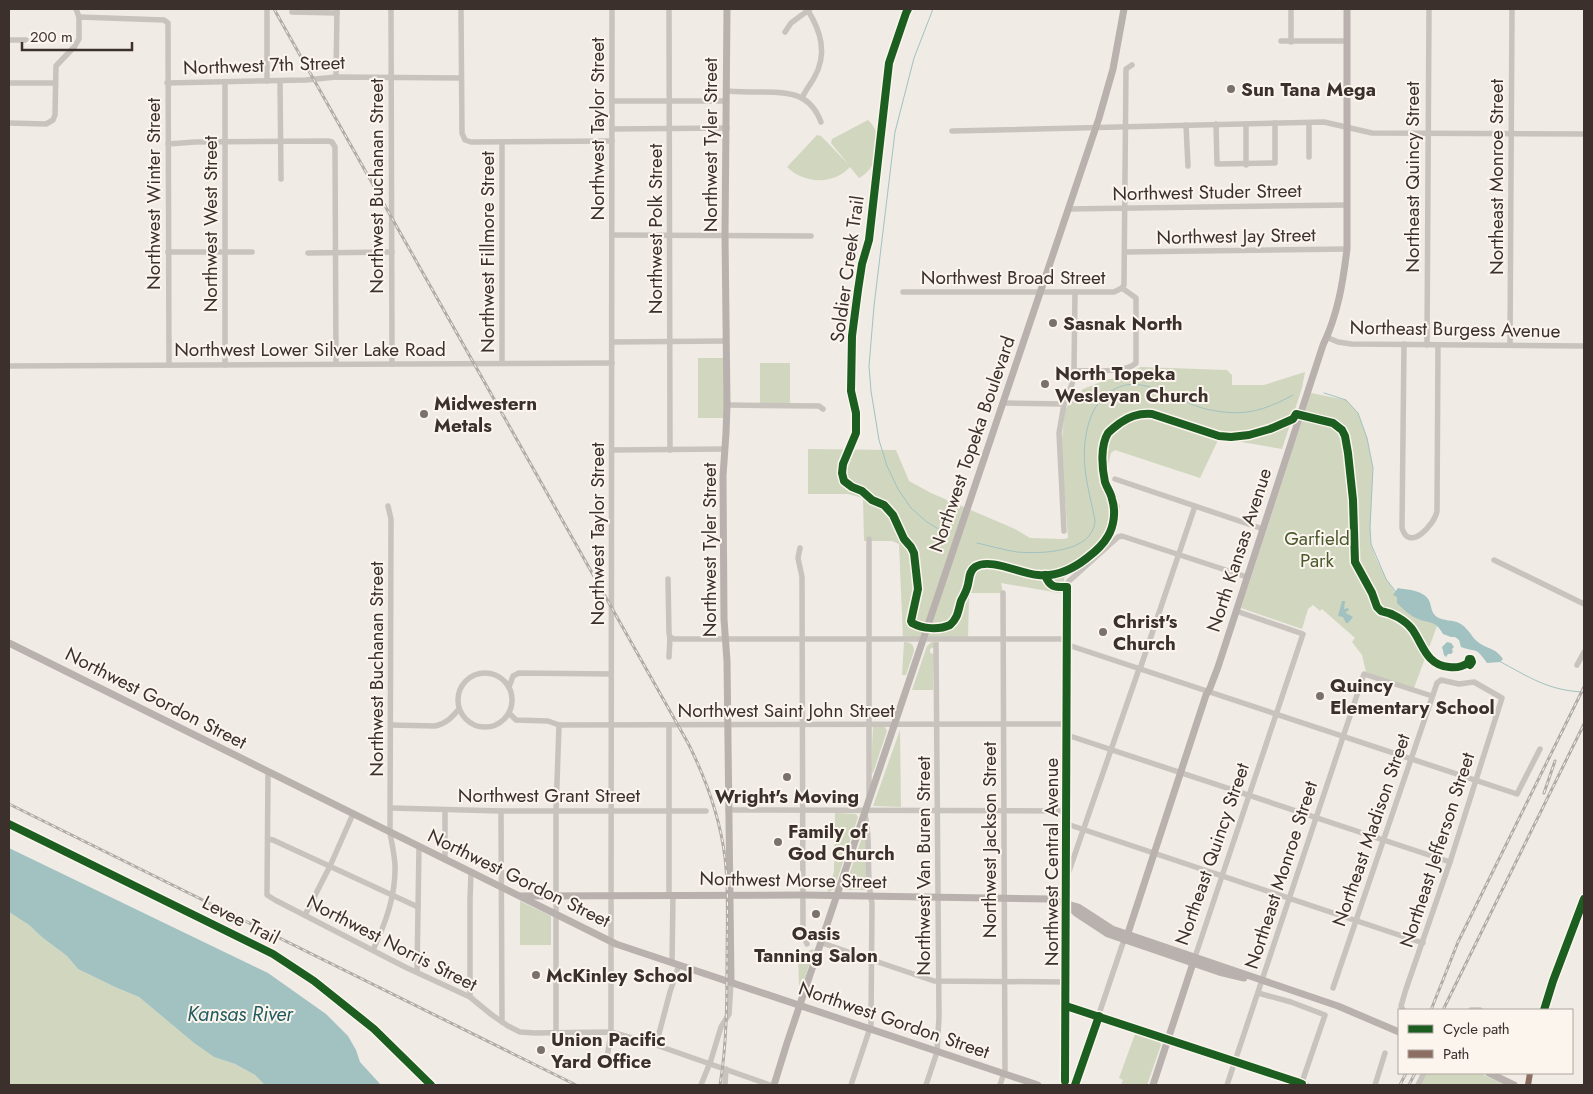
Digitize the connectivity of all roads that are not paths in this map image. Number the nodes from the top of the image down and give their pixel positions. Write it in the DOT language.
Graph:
graph roads {
  1 [pos="76,9"];
  2 [pos="267,9"];
  3 [pos="391,9"];
  4 [pos="461,9"];
  5 [pos="612,9"];
  6 [pos="669,9"];
  7 [pos="727,9"];
  8 [pos="808,9"];
  9 [pos="1124,9"];
  10 [pos="1292,9"];
  11 [pos="1347,9"];
  12 [pos="1429,9"];
  13 [pos="1512,9"];
  14 [pos="337,11"];
  15 [pos="292,12"];
  16 [pos="79,17"];
  17 [pos="785,32"];
  18 [pos="9,40"];
  19 [pos="26,40"];
  20 [pos="1281,41"];
  21 [pos="1347,41"];
  22 [pos="1291,42"];
  23 [pos="1132,65"];
  24 [pos="336,77"];
  25 [pos="391,77"];
  26 [pos="461,78"];
  27 [pos="267,81"];
  28 [pos="280,81"];
  29 [pos="225,82"];
  30 [pos="9,83"];
  31 [pos="55,83"];
  32 [pos="167,83"];
  33 [pos="727,91"];
  34 [pos="802,98"];
  35 [pos="612,101"];
  36 [pos="669,101"];
  37 [pos="726,102"];
  38 [pos="820,122"];
  39 [pos="1308,122"];
  40 [pos="9,123"];
  41 [pos="1275,123"];
  42 [pos="1216,124"];
  43 [pos="1246,124"];
  44 [pos="1186,125"];
  45 [pos="1096,127"];
  46 [pos="1125,127"];
  47 [pos="1347,127"];
  48 [pos="669,128"];
  49 [pos="727,128"];
  50 [pos="612,129"];
  51 [pos="952,131"];
  52 [pos="1428,134"];
  53 [pos="1511,134"];
  54 [pos="1584,134"];
  55 [pos="281,141"];
  56 [pos="225,142"];
  57 [pos="502,142"];
  58 [pos="612,142"];
  59 [pos="168,144"];
  60 [pos="1309,157"];
  61 [pos="1246,164"];
  62 [pos="1188,166"];
  63 [pos="280,179"];
  64 [pos="1347,205"];
  65 [pos="1068,209"];
  66 [pos="1125,209"];
  67 [pos="612,235"];
  68 [pos="670,235"];
  69 [pos="725,235"];
  70 [pos="811,236"];
  71 [pos="1347,249"];
  72 [pos="168,252"];
  73 [pos="252,252"];
  74 [pos="308,252"];
  75 [pos="392,252"];
  76 [pos="1125,252"];
  77 [pos="224,253"];
  78 [pos="336,253"];
  79 [pos="1122,288"];
  80 [pos="903,292"];
  81 [pos="1040,292"];
  82 [pos="1075,292"];
  83 [pos="1326,338"];
  84 [pos="612,342"];
  85 [pos="670,342"];
  86 [pos="726,342"];
  87 [pos="1404,344"];
  88 [pos="1427,345"];
  89 [pos="1438,345"];
  90 [pos="1510,345"];
  91 [pos="1584,346"];
  92 [pos="502,363"];
  93 [pos="612,363"];
  94 [pos="336,364"];
  95 [pos="392,364"];
  96 [pos="169,365"];
  97 [pos="225,365"];
  98 [pos="9,366"];
  99 [pos="1074,370"];
  100 [pos="1003,403"];
  101 [pos="1064,404"];
  102 [pos="727,405"];
  103 [pos="823,409"];
  104 [pos="725,449"];
  105 [pos="612,450"];
  106 [pos="670,450"];
  107 [pos="1115,480"];
  108 [pos="388,506"];
  109 [pos="1195,506"];
  110 [pos="1263,529"];
  111 [pos="1064,531"];
  112 [pos="869,539"];
  113 [pos="800,548"];
  114 [pos="1179,555"];
  115 [pos="1494,560"];
  116 [pos="1247,577"];
  117 [pos="668,579"];
  118 [pos="1004,593"];
  119 [pos="1584,604"];
  120 [pos="1236,611"];
  121 [pos="670,637"];
  122 [pos="726,638"];
  123 [pos="802,639"];
  124 [pos="869,639"];
  125 [pos="924,639"];
  126 [pos="1004,639"];
  127 [pos="9,642"];
  128 [pos="1067,643"];
  129 [pos="936,645"];
  130 [pos="1584,652"];
  131 [pos="670,657"];
  132 [pos="1577,665"];
  133 [pos="1139,669"];
  134 [pos="611,674"];
  135 [pos="509,687"];
  136 [pos="1208,692"];
  137 [pos="1432,696"];
  138 [pos="1502,698"];
  139 [pos="460,709"];
  140 [pos="510,713"];
  141 [pos="1276,714"];
  142 [pos="727,724"];
  143 [pos="802,724"];
  144 [pos="869,724"];
  145 [pos="936,724"];
  146 [pos="1004,724"];
  147 [pos="1068,724"];
  148 [pos="391,725"];
  149 [pos="559,725"];
  150 [pos="612,725"];
  151 [pos="669,725"];
  152 [pos="895,725"];
  153 [pos="1067,735"];
  154 [pos="1344,736"];
  155 [pos="1540,749"];
  156 [pos="1111,750"];
  157 [pos="1410,758"];
  158 [pos="268,772"];
  159 [pos="1181,773"];
  160 [pos="1476,781"];
  161 [pos="1249,795"];
  162 [pos="391,808"];
  163 [pos="445,810"];
  164 [pos="611,810"];
  165 [pos="669,810"];
  166 [pos="728,810"];
  167 [pos="867,810"];
  168 [pos="500,811"];
  169 [pos="556,811"];
  170 [pos="706,811"];
  171 [pos="802,811"];
  172 [pos="937,811"];
  173 [pos="1004,811"];
  174 [pos="1067,811"];
  175 [pos="353,814"];
  176 [pos="1316,818"];
  177 [pos="1067,824"];
  178 [pos="1084,830"];
  179 [pos="390,833"];
  180 [pos="268,838"];
  181 [pos="1383,840"];
  182 [pos="419,847"];
  183 [pos="1154,853"];
  184 [pos="445,860"];
  185 [pos="1450,862"];
  186 [pos="330,866"];
  187 [pos="471,873"];
  188 [pos="1223,876"];
  189 [pos="1067,879"];
  190 [pos="500,887"];
  191 [pos="556,895"];
  192 [pos="611,895"];
  193 [pos="671,895"];
  194 [pos="730,895"];
  195 [pos="393,896"];
  196 [pos="518,896"];
  197 [pos="802,896"];
  198 [pos="838,896"];
  199 [pos="870,897"];
  200 [pos="938,897"];
  201 [pos="1005,897"];
  202 [pos="1290,897"];
  203 [pos="1067,904"];
  204 [pos="418,907"];
  205 [pos="555,914"];
  206 [pos="305,915"];
  207 [pos="1356,921"];
  208 [pos="1126,937"];
  209 [pos="611,941"];
  210 [pos="822,943"];
  211 [pos="1423,943"];
  212 [pos="806,944"];
  213 [pos="373,950"];
  214 [pos="1160,952"];
  215 [pos="872,960"];
  216 [pos="1194,960"];
  217 [pos="675,963"];
  218 [pos="417,972"];
  219 [pos="938,981"];
  220 [pos="1262,981"];
  221 [pos="731,982"];
  222 [pos="1005,982"];
  223 [pos="1067,982"];
  224 [pos="1333,988"];
  225 [pos="1258,993"];
  226 [pos="470,997"];
  227 [pos="1181,1000"];
  228 [pos="800,1006"];
  229 [pos="1066,1006"];
  230 [pos="1402,1009"];
  231 [pos="1099,1016"];
  232 [pos="502,1022"];
  233 [pos="870,1029"];
  234 [pos="610,1032"];
  235 [pos="1398,1032"];
  236 [pos="556,1033"];
  237 [pos="1168,1039"];
  238 [pos="656,1045"];
  239 [pos="937,1052"];
  240 [pos="1385,1053"];
  241 [pos="607,1058"];
  242 [pos="1235,1061"];
  243 [pos="709,1065"];
  244 [pos="726,1069"];
  245 [pos="1003,1074"];
  246 [pos="1491,1074"];
  247 [pos="1065,1081"];
  248 [pos="701,1085"];
  249 [pos="725,1085"];
  250 [pos="770,1085"];
  251 [pos="774,1085"];
  252 [pos="852,1085"];
  253 [pos="926,1085"];
  254 [pos="1000,1085"];
  255 [pos="1038,1085"];
  256 [pos="1075,1085"];
  257 [pos="1153,1085"];
  258 [pos="1227,1085"];
  259 [pos="1304,1085"];
  260 [pos="1375,1085"];
  261 [pos="1514,1085"];
  1 -- 16 [label="street"];
  2 -- 27 [label="street"];
  3 -- 25 [label="street, Northwest Buchanan Street"];
  4 -- 26 [label="street"];
  5 -- 35 [label="street, Northwest Taylor Street"];
  6 -- 36 [label="street, Northwest Polk Street"];
  7 -- 33 [label="main road, Northwest Tyler Street"];
  8 -- 17 [label="street"];
  8 -- 34 [label="street"];
  9 -- 45 [label="main road, Northwest Topeka Boulevard"];
  10 -- 22 [label="street"];
  11 -- 21 [label="main road, North Kansas Avenue"];
  12 -- 52 [label="street, Northeast Quincy Street"];
  13 -- 53 [label="street, Northeast Monroe Street"];
  14 -- 15 [label="street"];
  14 -- 24 [label="street"];
  16 -- 31 [label="street"];
  16 -- 32 [label="street, Northwest Winter Street"];
  18 -- 19 [label="street"];
  20 -- 22 [label="street"];
  21 -- 22 [label="street"];
  21 -- 47 [label="main road, North Kansas Avenue"];
  23 -- 46 [label="street"];
  24 -- 25 [label="street, Northwest 7th Street"];
  24 -- 28 [label="street, Northwest 7th Street"];
  25 -- 26 [label="street, Northwest 7th Street"];
  25 -- 75 [label="street, Northwest Buchanan Street"];
  26 -- 57 [label="street"];
  27 -- 28 [label="street, Northwest 7th Street"];
  27 -- 29 [label="street, Northwest 7th Street"];
  28 -- 55 [label="street"];
  29 -- 32 [label="street, Northwest 7th Street"];
  29 -- 56 [label="street, Northwest West Street"];
  30 -- 31 [label="street"];
  31 -- 40 [label="street"];
  32 -- 59 [label="street, Northwest Winter Street"];
  33 -- 34 [label="street"];
  33 -- 37 [label="main road, Northwest Tyler Street"];
  34 -- 38 [label="street"];
  35 -- 36 [label="street"];
  35 -- 50 [label="street, Northwest Taylor Street"];
  36 -- 37 [label="street"];
  36 -- 48 [label="street, Northwest Polk Street"];
  37 -- 49 [label="main road, Northwest Tyler Street"];
  39 -- 41 [label="street"];
  39 -- 47 [label="street"];
  39 -- 60 [label="street"];
  41 -- 43 [label="street"];
  41 -- 61 [label="street"];
  42 -- 43 [label="street"];
  42 -- 44 [label="street"];
  42 -- 61 [label="street"];
  43 -- 61 [label="street"];
  44 -- 46 [label="street"];
  44 -- 62 [label="street"];
  45 -- 46 [label="street"];
  45 -- 51 [label="street"];
  45 -- 65 [label="main road, Northwest Topeka Boulevard"];
  46 -- 66 [label="street"];
  47 -- 52 [label="street"];
  47 -- 64 [label="main road, North Kansas Avenue"];
  48 -- 49 [label="street"];
  48 -- 50 [label="street"];
  48 -- 68 [label="street, Northwest Polk Street"];
  49 -- 69 [label="main road, Northwest Tyler Street"];
  50 -- 58 [label="street, Northwest Taylor Street"];
  52 -- 53 [label="street"];
  52 -- 88 [label="street, Northeast Quincy Street"];
  53 -- 54 [label="street"];
  53 -- 90 [label="street, Northeast Monroe Street"];
  55 -- 56 [label="street"];
  55 -- 63 [label="street"];
  55 -- 78 [label="street"];
  56 -- 59 [label="street"];
  56 -- 77 [label="street, Northwest West Street"];
  57 -- 58 [label="street"];
  57 -- 92 [label="street, Northwest Fillmore Street"];
  58 -- 67 [label="street, Northwest Taylor Street"];
  59 -- 72 [label="street, Northwest Winter Street"];
  64 -- 66 [label="street, Northwest Studer Street"];
  64 -- 71 [label="main road, North Kansas Avenue"];
  65 -- 66 [label="street, Northwest Studer Street"];
  65 -- 81 [label="main road, Northwest Topeka Boulevard"];
  66 -- 76 [label="street"];
  67 -- 68 [label="street"];
  67 -- 84 [label="street, Northwest Taylor Street"];
  68 -- 69 [label="street"];
  68 -- 85 [label="street, Northwest Polk Street"];
  69 -- 70 [label="street"];
  69 -- 86 [label="main road, Northwest Tyler Street"];
  71 -- 76 [label="street, Northwest Jay Street"];
  71 -- 83 [label="main road, North Kansas Avenue"];
  72 -- 77 [label="street"];
  72 -- 96 [label="street, Northwest Winter Street"];
  73 -- 77 [label="street"];
  74 -- 78 [label="street"];
  75 -- 78 [label="street"];
  75 -- 95 [label="street, Northwest Buchanan Street"];
  76 -- 79 [label="street"];
  77 -- 97 [label="street, Northwest West Street"];
  78 -- 94 [label="street"];
  79 -- 82 [label="street, Northwest Broad Street"];
  79 -- 99 [label="street"];
  80 -- 81 [label="street, Northwest Broad Street"];
  81 -- 82 [label="street, Northwest Broad Street"];
  81 -- 100 [label="main road, Northwest Topeka Boulevard"];
  82 -- 99 [label="street"];
  83 -- 87 [label="street, Northeast Burgess Avenue"];
  83 -- 110 [label="main road, North Kansas Avenue"];
  84 -- 85 [label="street"];
  84 -- 93 [label="street, Northwest Taylor Street"];
  85 -- 86 [label="street"];
  85 -- 106 [label="street, Northwest Polk Street"];
  86 -- 102 [label="main road, Northwest Tyler Street"];
  87 -- 88 [label="street, Northeast Burgess Avenue"];
  87 -- 89 [label="street"];
  88 -- 89 [label="street, Northeast Burgess Avenue"];
  89 -- 90 [label="street, Northeast Burgess Avenue"];
  90 -- 91 [label="street, Northeast Burgess Avenue"];
  92 -- 93 [label="street, Northwest Lower Silver Lake Road"];
  92 -- 95 [label="street, Northwest Lower Silver Lake Road"];
  93 -- 105 [label="street, Northwest Taylor Street"];
  94 -- 95 [label="street, Northwest Lower Silver Lake Road"];
  94 -- 97 [label="street, Northwest Lower Silver Lake Road"];
  96 -- 97 [label="street, Northwest Lower Silver Lake Road"];
  96 -- 98 [label="street, Northwest Lower Silver Lake Road"];
  99 -- 101 [label="street"];
  100 -- 101 [label="street"];
  100 -- 125 [label="main road, Northwest Topeka Boulevard"];
  101 -- 111 [label="street"];
  102 -- 103 [label="street"];
  102 -- 104 [label="main road, Northwest Tyler Street"];
  104 -- 106 [label="street"];
  104 -- 122 [label="main road, Northwest Tyler Street"];
  105 -- 106 [label="street"];
  105 -- 134 [label="street, Northwest Taylor Street"];
  107 -- 109 [label="street"];
  108 -- 148 [label="street, Northwest Buchanan Street"];
  109 -- 110 [label="street"];
  109 -- 114 [label="street"];
  110 -- 116 [label="main road, North Kansas Avenue"];
  112 -- 124 [label="street"];
  113 -- 123 [label="street"];
  114 -- 116 [label="street"];
  114 -- 128 [label="street, Northwest Central Avenue"];
  114 -- 133 [label="street"];
  115 -- 119 [label="street"];
  116 -- 120 [label="main road, North Kansas Avenue"];
  117 -- 121 [label="street"];
  118 -- 126 [label="street, Northwest Jackson Street"];
  120 -- 136 [label="main road, North Kansas Avenue"];
  120 -- 141 [label="street, Northeast Quincy Street"];
  121 -- 122 [label="street"];
  121 -- 131 [label="street"];
  122 -- 123 [label="street"];
  122 -- 142 [label="main road, Northwest Tyler Street"];
  123 -- 124 [label="street"];
  123 -- 143 [label="street"];
  124 -- 125 [label="street"];
  124 -- 144 [label="street"];
  125 -- 126 [label="street"];
  125 -- 152 [label="main road, Northwest Topeka Boulevard"];
  126 -- 128 [label="street"];
  126 -- 146 [label="street, Northwest Jackson Street"];
  127 -- 158 [label="main road, Northwest Gordon Street"];
  128 -- 133 [label="street"];
  128 -- 147 [label="street, Northwest Central Avenue"];
  129 -- 145 [label="street, Northwest Van Buren Street"];
  130 -- 132 [label="street"];
  133 -- 136 [label="street"];
  133 -- 156 [label="street"];
  134 -- 135 [label="street"];
  134 -- 150 [label="street, Northwest Taylor Street"];
  135 -- 139 [label="street"];
  135 -- 140 [label="street"];
  136 -- 141 [label="street"];
  136 -- 159 [label="main road, North Kansas Avenue"];
  137 -- 138 [label="street, Northeast Madison Street"];
  137 -- 154 [label="street, Northeast Monroe Street"];
  137 -- 157 [label="street, Northeast Madison Street"];
  138 -- 160 [label="street, Northeast Jefferson Street"];
  139 -- 140 [label="street"];
  139 -- 148 [label="street"];
  140 -- 149 [label="street, Northwest Saint John Street"];
  141 -- 154 [label="street"];
  141 -- 161 [label="street, Northeast Quincy Street"];
  142 -- 143 [label="street, Northwest Saint John Street"];
  142 -- 151 [label="street, Northwest Saint John Street"];
  142 -- 166 [label="main road, Northwest Tyler Street"];
  143 -- 144 [label="street, Northwest Saint John Street"];
  143 -- 171 [label="street"];
  144 -- 152 [label="street, Northwest Saint John Street"];
  144 -- 167 [label="street"];
  145 -- 146 [label="street, Northwest Saint John Street"];
  145 -- 152 [label="street, Northwest Saint John Street"];
  145 -- 172 [label="street, Northwest Van Buren Street"];
  146 -- 147 [label="street, Northwest Saint John Street"];
  146 -- 173 [label="street, Northwest Jackson Street"];
  147 -- 153 [label="street, Northwest Central Avenue"];
  148 -- 162 [label="street, Northwest Buchanan Street"];
  149 -- 150 [label="street, Northwest Saint John Street"];
  149 -- 169 [label="street"];
  150 -- 151 [label="street, Northwest Saint John Street"];
  150 -- 164 [label="street, Northwest Taylor Street"];
  151 -- 165 [label="street"];
  152 -- 167 [label="main road, Northwest Topeka Boulevard"];
  153 -- 156 [label="street"];
  153 -- 174 [label="street, Northwest Central Avenue"];
  154 -- 157 [label="street"];
  154 -- 176 [label="street, Northeast Monroe Street"];
  155 -- 160 [label="street"];
  156 -- 159 [label="street"];
  156 -- 178 [label="street"];
  157 -- 160 [label="street"];
  157 -- 181 [label="street, Northeast Madison Street"];
  158 -- 175 [label="main road, Northwest Gordon Street"];
  158 -- 180 [label="street"];
  159 -- 161 [label="street"];
  159 -- 183 [label="main road, North Kansas Avenue"];
  160 -- 185 [label="street, Northeast Jefferson Street"];
  161 -- 176 [label="street"];
  161 -- 188 [label="street, Northeast Quincy Street"];
  162 -- 163 [label="street, Northwest Grant Street"];
  162 -- 179 [label="street, Northwest Buchanan Street"];
  163 -- 168 [label="street, Northwest Grant Street"];
  163 -- 184 [label="street"];
  164 -- 165 [label="street, Northwest Grant Street"];
  164 -- 169 [label="street, Northwest Grant Street"];
  164 -- 192 [label="street, Northwest Taylor Street"];
  165 -- 170 [label="street, Northwest Grant Street"];
  165 -- 193 [label="street"];
  166 -- 171 [label="street"];
  166 -- 194 [label="main road, Northwest Tyler Street"];
  167 -- 171 [label="street"];
  167 -- 172 [label="street"];
  167 -- 198 [label="main road, Northwest Topeka Boulevard"];
  167 -- 199 [label="street"];
  168 -- 169 [label="street, Northwest Grant Street"];
  168 -- 190 [label="street"];
  169 -- 191 [label="street"];
  171 -- 197 [label="street"];
  172 -- 173 [label="street"];
  172 -- 200 [label="street, Northwest Van Buren Street"];
  173 -- 174 [label="street"];
  173 -- 201 [label="street, Northwest Jackson Street"];
  174 -- 177 [label="street, Northwest Central Avenue"];
  175 -- 179 [label="main road, Northwest Gordon Street"];
  175 -- 186 [label="street"];
  176 -- 181 [label="street"];
  176 -- 202 [label="street, Northeast Monroe Street"];
  177 -- 178 [label="street"];
  177 -- 189 [label="street, Northwest Central Avenue"];
  178 -- 183 [label="street"];
  178 -- 189 [label="street"];
  179 -- 182 [label="main road, Northwest Gordon Street"];
  179 -- 195 [label="street, Northwest Buchanan Street"];
  180 -- 186 [label="street"];
  180 -- 206 [label="street, Northwest Norris Street"];
  181 -- 185 [label="street"];
  181 -- 207 [label="street, Northeast Madison Street"];
  182 -- 184 [label="main road, Northwest Gordon Street"];
  182 -- 204 [label="street"];
  183 -- 188 [label="street"];
  183 -- 208 [label="main road, North Kansas Avenue"];
  184 -- 187 [label="main road, Northwest Gordon Street"];
  185 -- 211 [label="street, Northeast Jefferson Street"];
  186 -- 195 [label="street"];
  186 -- 206 [label="street"];
  187 -- 190 [label="main road, Northwest Gordon Street"];
  187 -- 226 [label="street"];
  188 -- 202 [label="street"];
  188 -- 216 [label="street, Northeast Quincy Street"];
  189 -- 203 [label="street, Northwest Central Avenue"];
  190 -- 196 [label="main road, Northwest Gordon Street"];
  190 -- 232 [label="street"];
  191 -- 192 [label="main road, Northwest Morse Street"];
  191 -- 196 [label="main road, Northwest Morse Street"];
  191 -- 205 [label="street"];
  192 -- 193 [label="main road, Northwest Morse Street"];
  192 -- 209 [label="street, Northwest Taylor Street"];
  193 -- 194 [label="main road, Northwest Morse Street"];
  193 -- 217 [label="street"];
  194 -- 197 [label="main road, Northwest Morse Street"];
  194 -- 221 [label="main road, Northwest Tyler Street"];
  195 -- 204 [label="street"];
  195 -- 213 [label="street, Northwest Buchanan Street"];
  196 -- 205 [label="main road, Northwest Gordon Street"];
  197 -- 198 [label="main road, Northwest Morse Street"];
  197 -- 212 [label="street"];
  198 -- 199 [label="main road, Northwest Morse Street"];
  198 -- 210 [label="main road, Northwest Topeka Boulevard"];
  199 -- 200 [label="main road, Northwest Morse Street"];
  199 -- 215 [label="street"];
  200 -- 201 [label="main road, Northwest Morse Street"];
  200 -- 219 [label="street, Northwest Van Buren Street"];
  201 -- 203 [label="main road, Northwest Morse Street"];
  201 -- 222 [label="street, Northwest Jackson Street"];
  202 -- 207 [label="street"];
  202 -- 220 [label="street, Northeast Monroe Street"];
  203 -- 208 [label="main road, Northwest Morse Street"];
  203 -- 223 [label="street, Northwest Central Avenue"];
  204 -- 218 [label="street"];
  205 -- 209 [label="main road, Northwest Gordon Street"];
  205 -- 236 [label="street"];
  206 -- 213 [label="street, Northwest Norris Street"];
  207 -- 211 [label="street"];
  207 -- 224 [label="street, Northeast Madison Street"];
  208 -- 214 [label="main road"];
  208 -- 216 [label="main road"];
  208 -- 231 [label="street, North Kansas Avenue"];
  209 -- 217 [label="main road, Northwest Gordon Street"];
  209 -- 234 [label="street, Northwest Taylor Street"];
  210 -- 215 [label="street"];
  210 -- 228 [label="main road, Northwest Topeka Boulevard"];
  211 -- 230 [label="street, Northeast Jefferson Street"];
  213 -- 218 [label="street, Northwest Norris Street"];
  214 -- 216 [label="main road"];
  214 -- 227 [label="main road"];
  215 -- 219 [label="street"];
  215 -- 233 [label="street"];
  216 -- 220 [label="main road"];
  216 -- 227 [label="main road, Northeast Quincy Street"];
  217 -- 221 [label="main road, Northwest Gordon Street"];
  217 -- 238 [label="street"];
  218 -- 226 [label="street, Northwest Norris Street"];
  219 -- 222 [label="street"];
  219 -- 239 [label="street, Northwest Van Buren Street"];
  220 -- 225 [label="street, Northeast Monroe Street"];
  220 -- 235 [label="main road"];
  221 -- 228 [label="main road, Northwest Gordon Street"];
  221 -- 243 [label="street, Northwest Tyler Street"];
  222 -- 223 [label="street"];
  222 -- 245 [label="street, Northwest Jackson Street"];
  223 -- 229 [label="street, Northwest Central Avenue"];
  225 -- 242 [label="street, Northeast Monroe Street"];
  225 -- 259 [label="street"];
  226 -- 232 [label="street, Northwest Norris Street"];
  227 -- 237 [label="main road, Northeast Quincy Street"];
  228 -- 233 [label="main road, Northwest Gordon Street"];
  228 -- 251 [label="main road, Northwest Topeka Boulevard"];
  229 -- 231 [label="street"];
  229 -- 247 [label="street, Northwest Central Avenue"];
  231 -- 237 [label="street"];
  231 -- 256 [label="street, North Kansas Avenue"];
  232 -- 236 [label="street, Northwest Norris Street"];
  233 -- 239 [label="main road, Northwest Gordon Street"];
  233 -- 252 [label="street"];
  234 -- 236 [label="street, Northwest Norris Street"];
  234 -- 238 [label="street, Northwest Norris Street"];
  234 -- 241 [label="street, Northwest Taylor Street"];
  237 -- 242 [label="street"];
  237 -- 257 [label="main road, Northeast Quincy Street"];
  238 -- 243 [label="street, Northwest Norris Street"];
  239 -- 245 [label="main road, Northwest Gordon Street"];
  239 -- 253 [label="street, Northwest Van Buren Street"];
  240 -- 260 [label="street"];
  242 -- 258 [label="street, Northeast Monroe Street"];
  242 -- 259 [label="street"];
  243 -- 244 [label="street, Northwest Norris Street"];
  243 -- 248 [label="street, Northwest Tyler Street"];
  244 -- 249 [label="street"];
  244 -- 250 [label="street, Northwest Norris Street"];
  245 -- 254 [label="street, Northwest Jackson Street"];
  245 -- 255 [label="main road, Northwest Gordon Street"];
  246 -- 261 [label="main road"];
}
